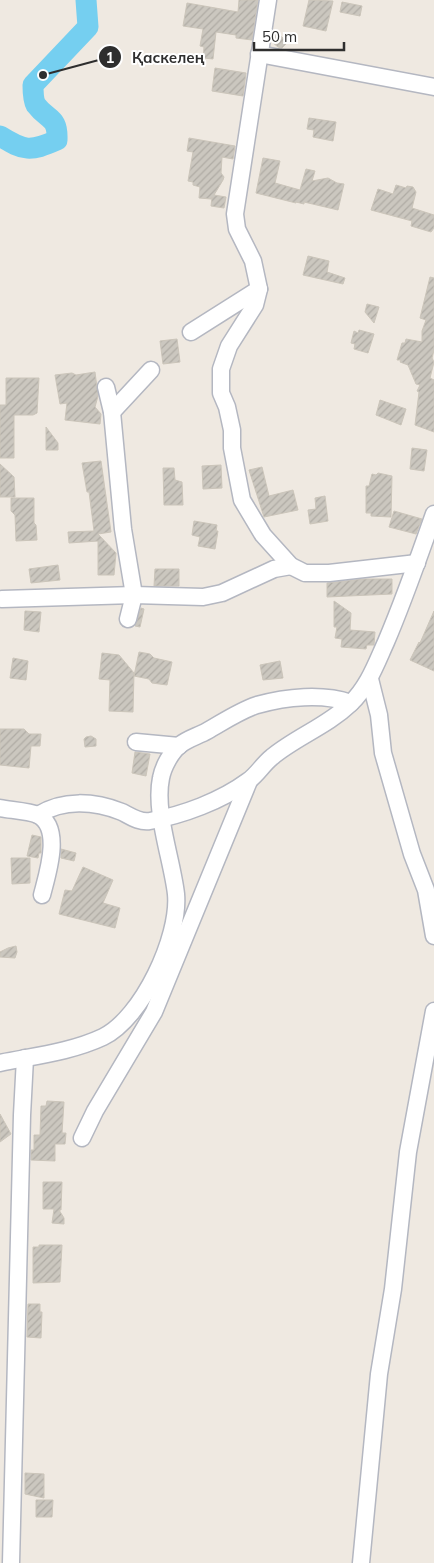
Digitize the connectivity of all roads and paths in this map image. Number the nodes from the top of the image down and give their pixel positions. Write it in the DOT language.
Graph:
graph roads {
  1 [pos="268,0"];
  2 [pos="258,54"];
  3 [pos="434,87"];
  4 [pos="258,289"];
  5 [pos="191,332"];
  6 [pos="151,370"];
  7 [pos="106,387"];
  8 [pos="112,412"];
  9 [pos="434,514"];
  10 [pos="418,563"];
  11 [pos="291,566"];
  12 [pos="134,594"];
  13 [pos="1,601"];
  14 [pos="128,620"];
  15 [pos="370,679"];
  16 [pos="351,703"];
  17 [pos="136,742"];
  18 [pos="179,746"];
  19 [pos="249,780"];
  20 [pos="0,808"];
  21 [pos="38,815"];
  22 [pos="161,818"];
  23 [pos="42,895"];
  24 [pos="434,936"];
  25 [pos="434,1012"];
  26 [pos="25,1058"];
  27 [pos="0,1063"];
  28 [pos="82,1138"];
  29 [pos="11,1563"];
  30 [pos="361,1563"];
  1 -- 2 [label="street"];
  2 -- 3 [label="street"];
  2 -- 4 [label="street"];
  4 -- 5 [label="street"];
  4 -- 11 [label="street"];
  6 -- 8 [label="street"];
  7 -- 8 [label="street"];
  8 -- 12 [label="street"];
  9 -- 10 [label="street"];
  10 -- 11 [label="street"];
  10 -- 15 [label="street"];
  11 -- 12 [label="street"];
  12 -- 13 [label="street"];
  12 -- 14 [label="street"];
  15 -- 16 [label="street"];
  15 -- 24 [label="street"];
  16 -- 18 [label="street"];
  16 -- 19 [label="street"];
  17 -- 18 [label="street"];
  18 -- 22 [label="street"];
  19 -- 22 [label="street"];
  19 -- 28 [label="street"];
  20 -- 21 [label="street"];
  21 -- 22 [label="street"];
  21 -- 23 [label="street"];
  22 -- 26 [label="street"];
  25 -- 30 [label="street"];
  26 -- 27 [label="street"];
  26 -- 29 [label="street"];
}
